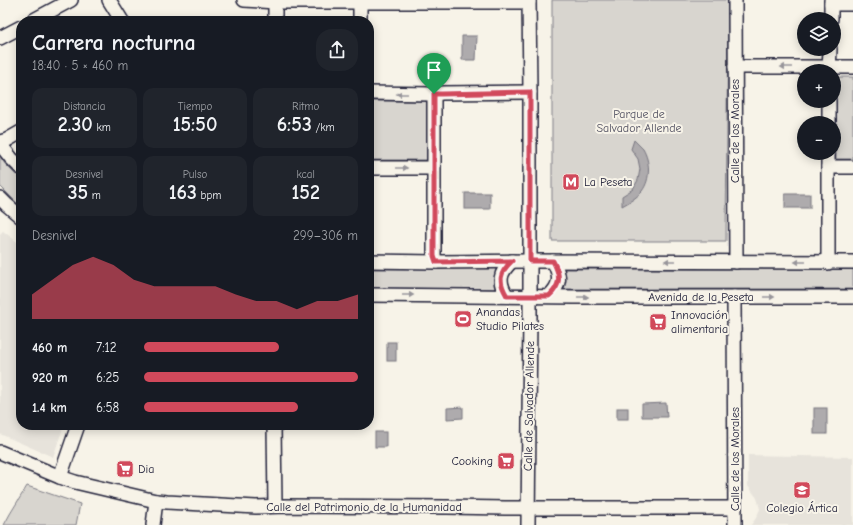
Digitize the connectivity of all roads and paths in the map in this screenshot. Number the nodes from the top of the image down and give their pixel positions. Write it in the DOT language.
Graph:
graph roads {
  1 [pos="71,0"];
  2 [pos="109,0"];
  3 [pos="244,0"];
  4 [pos="735,0"];
  5 [pos="275,1"];
  6 [pos="360,1"];
  7 [pos="530,1"];
  8 [pos="831,2"];
  9 [pos="853,4"];
  10 [pos="830,12"];
  11 [pos="41,16"];
  12 [pos="119,16"];
  13 [pos="275,16"];
  14 [pos="360,16"];
  15 [pos="16,30"];
  16 [pos="0,38"];
  17 [pos="735,66"];
  18 [pos="853,67"];
  19 [pos="797,68"];
  20 [pos="841,68"];
  21 [pos="530,92"];
  22 [pos="374,93"];
  23 [pos="434,94"];
  24 [pos="16,135"];
  25 [pos="0,143"];
  26 [pos="828,160"];
  27 [pos="16,163"];
  28 [pos="434,166"];
  29 [pos="828,167"];
  30 [pos="853,167"];
  31 [pos="374,168"];
  32 [pos="2,205"];
  33 [pos="16,214"];
  34 [pos="374,261"];
  35 [pos="512,261"];
  36 [pos="530,261"];
  37 [pos="553,261"];
  38 [pos="436,262"];
  39 [pos="736,262"];
  40 [pos="853,262"];
  41 [pos="828,263"];
  42 [pos="374,295"];
  43 [pos="507,296"];
  44 [pos="530,296"];
  45 [pos="549,296"];
  46 [pos="734,297"];
  47 [pos="853,297"];
  48 [pos="76,430"];
  49 [pos="274,430"];
  50 [pos="0,452"];
  51 [pos="60,477"];
  52 [pos="156,501"];
  53 [pos="275,506"];
  54 [pos="528,508"];
  55 [pos="735,508"];
  56 [pos="153,525"];
  57 [pos="528,525"];
  58 [pos="735,525"];
  1 -- 11 [label="street"];
  2 -- 12 [label="street"];
  3 -- 5 [label="street"];
  4 -- 17 [label="street, Calle de los Morales"];
  5 -- 6 [label="street"];
  5 -- 13 [label="street"];
  6 -- 7 [label="street"];
  6 -- 14 [label="street"];
  7 -- 21 [label="street, Calle de Salvador Allende"];
  8 -- 9 [label="street"];
  8 -- 10 [label="street"];
  15 -- 16 [label="street"];
  19 -- 17 [label="street, one-way"];
  17 -- 39 [label="street, Calle de los Morales"];
  18 -- 20 [label="street"];
  21 -- 23 [label="street"];
  21 -- 36 [label="street, Calle de Salvador Allende"];
  23 -- 22 [label="street, one-way"];
  23 -- 28 [label="street"];
  24 -- 25 [label="street"];
  25 -- 27 [label="street"];
  26 -- 29 [label="street"];
  31 -- 28 [label="street, one-way"];
  28 -- 38 [label="street"];
  29 -- 30 [label="street"];
  29 -- 41 [label="street"];
  32 -- 33 [label="street"];
  34 -- 38 [label="street"];
  35 -- 36 [label="street"];
  35 -- 38 [label="street"];
  35 -- 43 [label="street"];
  36 -- 37 [label="street"];
  36 -- 44 [label="street, Calle de Salvador Allende"];
  39 -- 37 [label="street, one-way"];
  37 -- 45 [label="street"];
  41 -- 39 [label="street, one-way"];
  40 -- 41 [label="street"];
  42 -- 43 [label="street, Avenida de la Peseta, one-way"];
  43 -- 44 [label="street, Avenida de la Peseta"];
  44 -- 45 [label="street, Avenida de la Peseta"];
  44 -- 54 [label="street, Calle de Salvador Allende"];
  45 -- 46 [label="street, Avenida de la Peseta, one-way"];
  46 -- 47 [label="street, Avenida de la Peseta, one-way"];
  46 -- 55 [label="street, Calle de los Morales"];
  48 -- 51 [label="street"];
  49 -- 53 [label="street"];
  50 -- 51 [label="street, Calle del Patrimonio de la Humanidad"];
  51 -- 52 [label="street, Calle del Patrimonio de la Humanidad"];
  52 -- 53 [label="street, Calle del Patrimonio de la Humanidad"];
  52 -- 56 [label="street"];
  53 -- 54 [label="street, Calle del Patrimonio de la Humanidad"];
  54 -- 55 [label="street, Calle del Patrimonio de la Humanidad"];
  54 -- 57 [label="street, Calle de Salvador Allende"];
  55 -- 58 [label="street, Calle de los Morales"];
}
